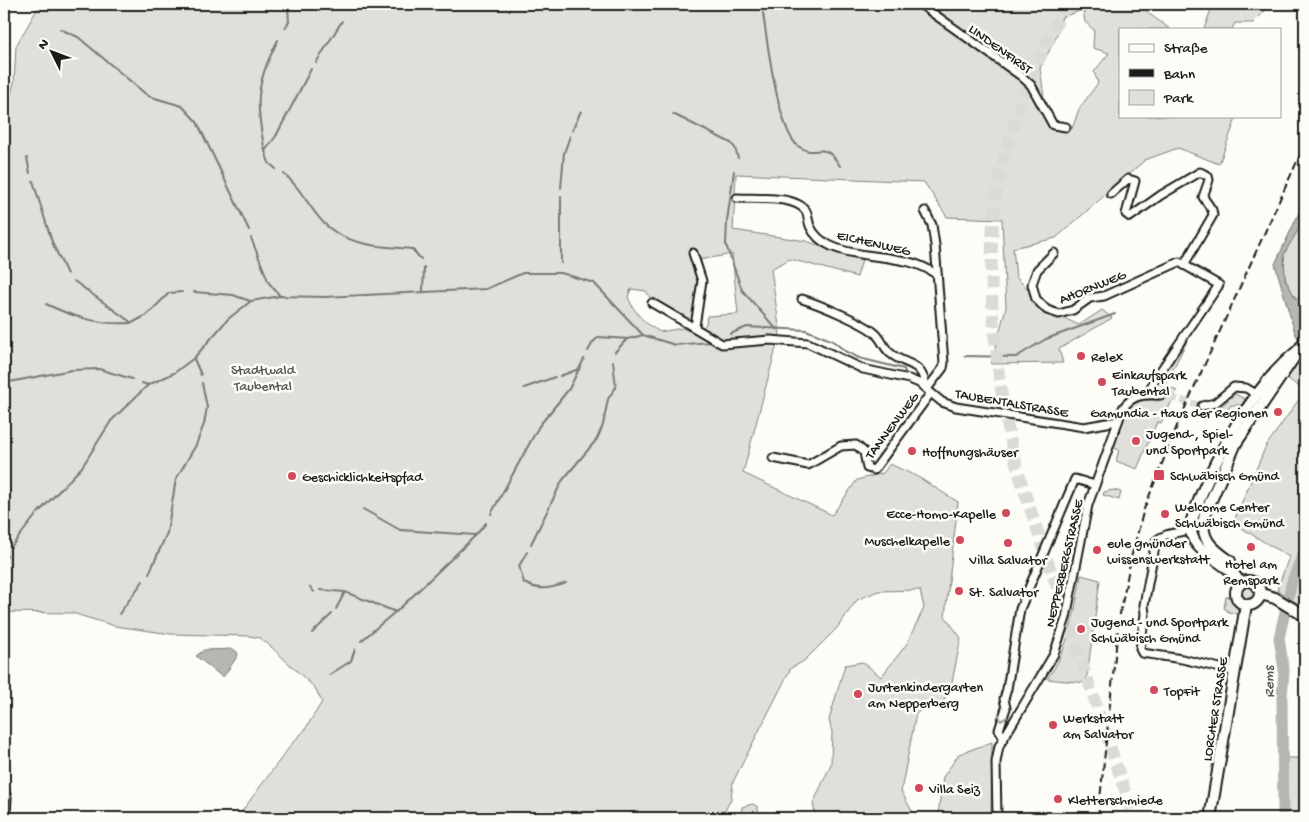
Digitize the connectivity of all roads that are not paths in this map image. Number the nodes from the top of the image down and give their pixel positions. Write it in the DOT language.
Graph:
graph roads {
  1 [pos="920,4"];
  2 [pos="1066,127"];
  3 [pos="1111,194"];
  4 [pos="737,198"];
  5 [pos="925,211"];
  6 [pos="693,253"];
  7 [pos="1054,253"];
  8 [pos="1184,265"];
  9 [pos="937,275"];
  10 [pos="802,299"];
  11 [pos="652,303"];
  12 [pos="695,326"];
  13 [pos="1302,346"];
  14 [pos="929,392"];
  15 [pos="1149,394"];
  16 [pos="1258,395"];
  17 [pos="1161,396"];
  18 [pos="1202,406"];
  19 [pos="1118,421"];
  20 [pos="773,458"];
  21 [pos="1095,486"];
  22 [pos="1204,519"];
  23 [pos="1190,531"];
  24 [pos="1243,582"];
  25 [pos="1261,594"];
  26 [pos="1246,605"];
  27 [pos="1305,616"];
  28 [pos="1233,671"];
  29 [pos="1004,737"];
  30 [pos="4,790"];
  31 [pos="6,818"];
  32 [pos="997,818"];
  33 [pos="1210,818"];
  1 -- 2 [label="street, LINDENFIRST"];
  3 -- 8 [label="street"];
  4 -- 9 [label="street, EICHENWEG"];
  5 -- 9 [label="street"];
  6 -- 12 [label="street"];
  7 -- 8 [label="street, AHORNWEG"];
  8 -- 15 [label="street"];
  9 -- 14 [label="street"];
  10 -- 14 [label="street"];
  11 -- 12 [label="street"];
  12 -- 14 [label="street, TAUBENTALSTRASSE"];
  13 -- 16 [label="main road"];
  13 -- 22 [label="main road"];
  14 -- 19 [label="street, TAUBENTALSTRASSE"];
  14 -- 20 [label="street, TANNENWEG"];
  15 -- 17 [label="street"];
  15 -- 19 [label="street"];
  16 -- 18 [label="street"];
  16 -- 23 [label="main road"];
  19 -- 21 [label="street, NEPPERBERGSTRASSE"];
  21 -- 29 [label="street, NEPPERBERGSTRASSE"];
  21 -- 29 [label="street, one-way"];
  22 -- 23 [label="street"];
  22 -- 24 [label="main road"];
  23 -- 24 [label="main road"];
  23 -- 28 [label="street"];
  24 -- 25 [label="main road"];
  24 -- 26 [label="main road"];
  25 -- 26 [label="main road"];
  25 -- 27 [label="main road"];
  26 -- 28 [label="main road, LORCHER STRASSE"];
  28 -- 33 [label="main road, LORCHER STRASSE"];
  29 -- 32 [label="street, NEPPERBERGSTRASSE"];
  30 -- 31 [label="street"];
}
